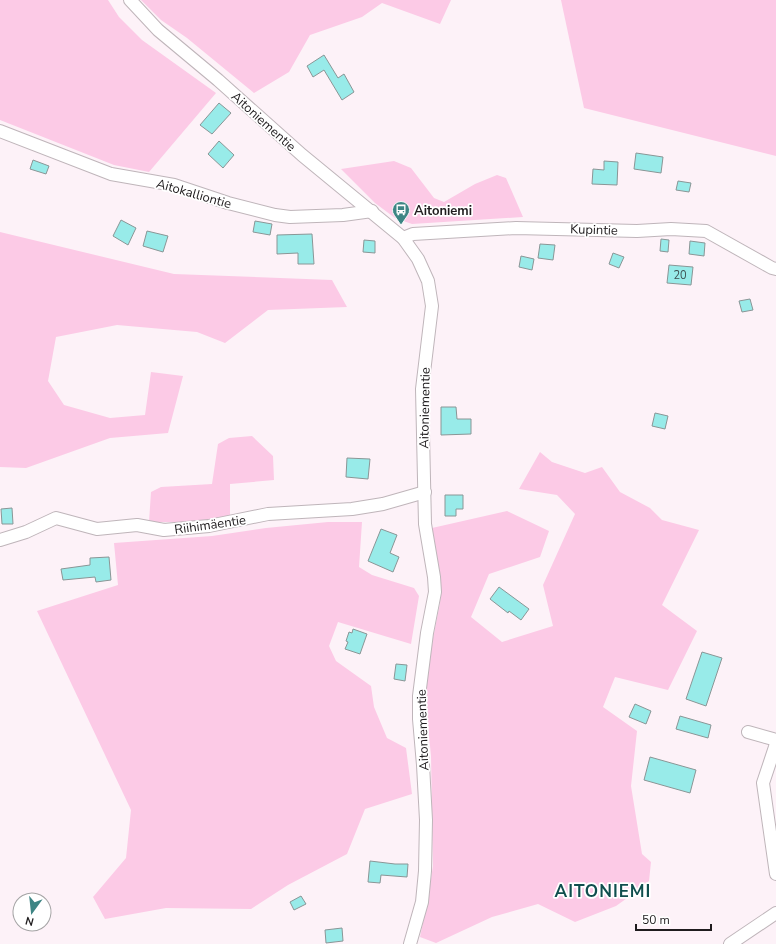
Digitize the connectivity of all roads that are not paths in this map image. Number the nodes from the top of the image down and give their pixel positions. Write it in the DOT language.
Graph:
graph roads {
  1 [pos="130,0"];
  2 [pos="0,131"];
  3 [pos="372,211"];
  4 [pos="403,238"];
  5 [pos="776,269"];
  6 [pos="425,492"];
  7 [pos="0,540"];
  8 [pos="748,732"];
  9 [pos="776,874"];
  10 [pos="776,914"];
  11 [pos="410,944"];
  12 [pos="730,944"];
  1 -- 3 [label="street, Aitoniementie"];
  2 -- 3 [label="street, Aitokalliontie"];
  3 -- 4 [label="street, Aitoniementie"];
  4 -- 5 [label="street, Kupintie"];
  4 -- 6 [label="street, Aitoniementie"];
  6 -- 7 [label="street, Riihimäentie"];
  6 -- 11 [label="street, Aitoniementie"];
  8 -- 9 [label="street"];
  10 -- 12 [label="street"];
}
